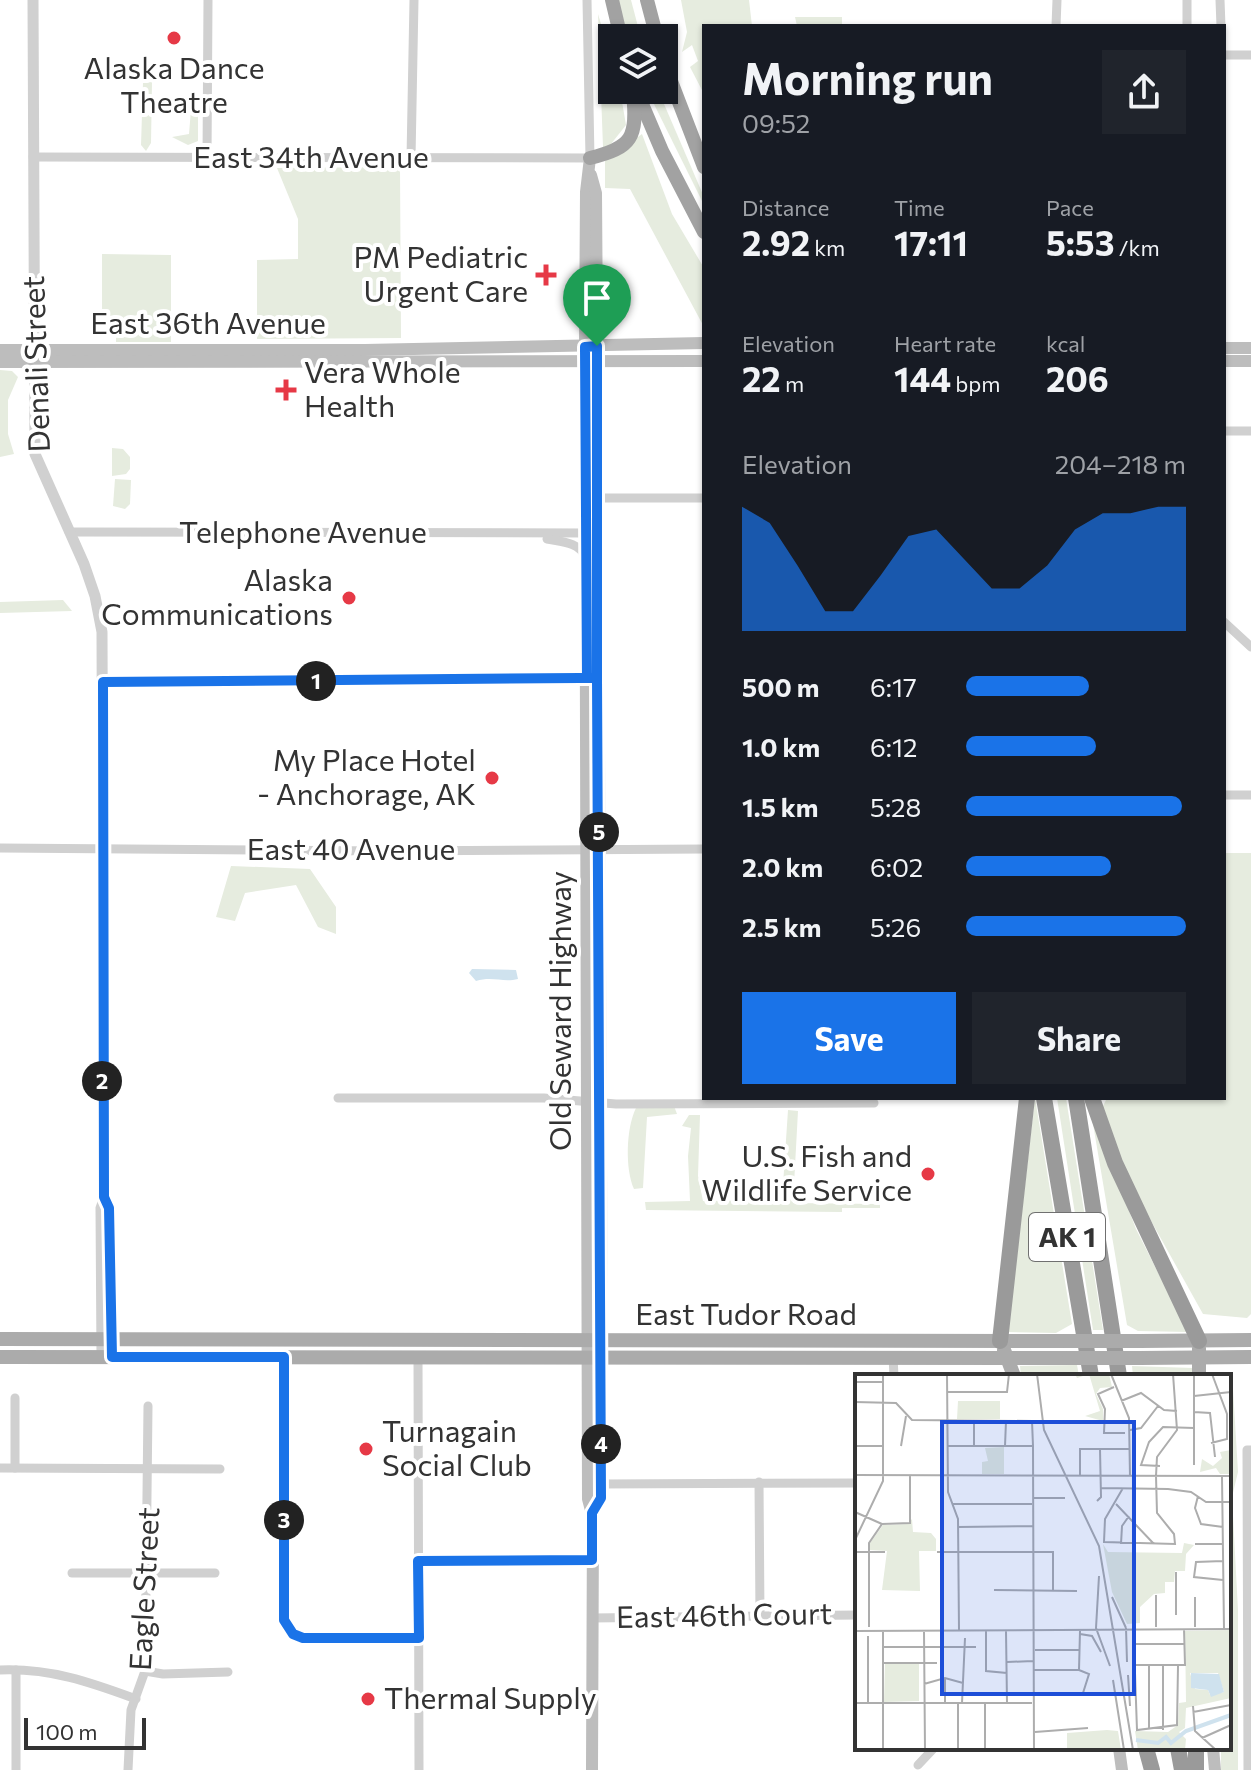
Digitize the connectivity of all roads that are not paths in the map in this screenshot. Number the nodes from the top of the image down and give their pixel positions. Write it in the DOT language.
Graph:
graph roads {
  1 [pos="33,0"];
  2 [pos="208,0"];
  3 [pos="414,0"];
  4 [pos="587,0"];
  5 [pos="612,0"];
  6 [pos="647,0"];
  7 [pos="1057,0"];
  8 [pos="1187,0"];
  9 [pos="1220,0"];
  10 [pos="618,24"];
  11 [pos="653,24"];
  12 [pos="1056,24"];
  13 [pos="1187,24"];
  14 [pos="1221,24"];
  15 [pos="1226,55"];
  16 [pos="1251,55"];
  17 [pos="678,99"];
  18 [pos="635,104"];
  19 [pos="641,104"];
  20 [pos="33,157"];
  21 [pos="207,158"];
  22 [pos="411,158"];
  23 [pos="702,162"];
  24 [pos="590,165"];
  25 [pos="702,228"];
  26 [pos="702,343"];
  27 [pos="591,346"];
  28 [pos="1226,348"];
  29 [pos="1251,348"];
  30 [pos="392,349"];
  31 [pos="0,350"];
  32 [pos="33,356"];
  33 [pos="591,360"];
  34 [pos="320,361"];
  35 [pos="702,361"];
  36 [pos="1226,361"];
  37 [pos="1251,361"];
  38 [pos="0,362"];
  39 [pos="1226,431"];
  40 [pos="1251,431"];
  41 [pos="597,498"];
  42 [pos="702,498"];
  43 [pos="69,532"];
  44 [pos="586,533"];
  45 [pos="537,534"];
  46 [pos="587,558"];
  47 [pos="597,588"];
  48 [pos="1226,624"];
  49 [pos="1251,647"];
  50 [pos="592,678"];
  51 [pos="103,682"];
  52 [pos="1226,795"];
  53 [pos="1251,795"];
  54 [pos="0,848"];
  55 [pos="592,848"];
  56 [pos="103,849"];
  57 [pos="702,849"];
  58 [pos="338,1098"];
  59 [pos="592,1100"];
  60 [pos="720,1100"];
  61 [pos="1027,1100"];
  62 [pos="1044,1100"];
  63 [pos="1076,1100"];
  64 [pos="1093,1100"];
  65 [pos="874,1103"];
  66 [pos="104,1197"];
  67 [pos="0,1339"];
  68 [pos="106,1339"];
  69 [pos="594,1340"];
  70 [pos="1251,1340"];
  71 [pos="1000,1341"];
  72 [pos="1199,1350"];
  73 [pos="0,1357"];
  74 [pos="106,1357"];
  75 [pos="284,1357"];
  76 [pos="418,1357"];
  77 [pos="594,1357"];
  78 [pos="893,1357"];
  79 [pos="1251,1357"];
  80 [pos="1007,1358"];
  81 [pos="894,1374"];
  82 [pos="1013,1374"];
  83 [pos="1091,1374"];
  84 [pos="1119,1374"];
  85 [pos="1199,1374"];
  86 [pos="15,1398"];
  87 [pos="148,1406"];
  88 [pos="1251,1450"];
  89 [pos="0,1468"];
  90 [pos="15,1468"];
  91 [pos="150,1468"];
  92 [pos="220,1469"];
  93 [pos="759,1482"];
  94 [pos="855,1483"];
  95 [pos="601,1484"];
  96 [pos="592,1513"];
  97 [pos="592,1560"];
  98 [pos="418,1561"];
  99 [pos="72,1573"];
  100 [pos="147,1573"];
  101 [pos="215,1573"];
  102 [pos="1250,1587"];
  103 [pos="855,1615"];
  104 [pos="592,1618"];
  105 [pos="760,1618"];
  106 [pos="419,1638"];
  107 [pos="0,1670"];
  108 [pos="16,1670"];
  109 [pos="145,1671"];
  110 [pos="228,1672"];
  111 [pos="136,1699"];
  112 [pos="932,1750"];
  113 [pos="1119,1750"];
  114 [pos="1147,1750"];
  115 [pos="1178,1750"];
  116 [pos="1213,1750"];
  117 [pos="918,1765"];
  118 [pos="16,1770"];
  119 [pos="128,1770"];
  120 [pos="419,1770"];
  121 [pos="592,1770"];
  122 [pos="1122,1770"];
  123 [pos="1152,1770"];
  124 [pos="1182,1770"];
  125 [pos="1215,1770"];
  126 [pos="1248,1770"];
  1 -- 20 [label="street, Denali Street"];
  2 -- 21 [label="street"];
  3 -- 22 [label="street"];
  4 -- 24 [label="street, Old Seward Highway"];
  5 -- 10 [label="highway"];
  6 -- 11 [label="highway"];
  7 -- 12 [label="street"];
  8 -- 13 [label="street"];
  9 -- 14 [label="street"];
  15 -- 16 [label="street"];
  17 -- 23 [label="highway"];
  18 -- 24 [label="highway"];
  19 -- 25 [label="highway"];
  20 -- 21 [label="street, East 34th Avenue"];
  20 -- 32 [label="street, Denali Street"];
  21 -- 22 [label="street, East 34th Avenue"];
  22 -- 24 [label="street, East 34th Avenue"];
  24 -- 27 [label="main road, Old Seward Highway"];
  26 -- 27 [label="main road, East 36th Avenue"];
  27 -- 30 [label="main road, East 36th Avenue"];
  27 -- 33 [label="main road, Old Seward Highway"];
  28 -- 29 [label="main road"];
  30 -- 32 [label="main road, East 36th Avenue"];
  30 -- 34 [label="main road"];
  31 -- 32 [label="main road, East 36th Avenue"];
  32 -- 34 [label="main road, East 36th Avenue"];
  32 -- 38 [label="main road, East 36th Avenue"];
  32 -- 43 [label="street, Denali Street"];
  33 -- 34 [label="main road, East 36th Avenue"];
  33 -- 35 [label="main road, East 36th Avenue"];
  33 -- 41 [label="main road, Old Seward Highway"];
  33 -- 44 [label="main road, Old Seward Highway"];
  36 -- 37 [label="main road"];
  39 -- 40 [label="street"];
  41 -- 42 [label="street"];
  41 -- 47 [label="main road, Old Seward Highway"];
  43 -- 45 [label="street, Telephone Avenue"];
  43 -- 51 [label="street, Denali Street"];
  44 -- 45 [label="street, Telephone Avenue"];
  44 -- 46 [label="main road, Old Seward Highway"];
  44 -- 47 [label="main road"];
  45 -- 46 [label="street, Telephone Avenue"];
  46 -- 50 [label="main road, Old Seward Highway"];
  47 -- 50 [label="main road, Old Seward Highway"];
  48 -- 49 [label="street"];
  50 -- 51 [label="street"];
  50 -- 55 [label="main road, Old Seward Highway"];
  51 -- 56 [label="street, Denali Street"];
  52 -- 53 [label="street"];
  54 -- 56 [label="street, East 40 Avenue"];
  55 -- 56 [label="street, East 40 Avenue"];
  55 -- 57 [label="street, East 40 Avenue"];
  55 -- 59 [label="main road, Old Seward Highway"];
  56 -- 66 [label="street, Denali Street"];
  58 -- 59 [label="street"];
  59 -- 60 [label="street"];
  59 -- 69 [label="main road, Old Seward Highway"];
  60 -- 65 [label="street"];
  61 -- 71 [label="highway"];
  62 -- 83 [label="highway, AK 1"];
  63 -- 84 [label="highway, AK 1"];
  64 -- 72 [label="highway"];
  66 -- 68 [label="street, Denali Street"];
  67 -- 68 [label="main road, East Tudor Road"];
  68 -- 69 [label="main road, East Tudor Road"];
  68 -- 74 [label="street, Denali Street"];
  69 -- 71 [label="main road, East Tudor Road"];
  69 -- 77 [label="main road, Old Seward Highway"];
  70 -- 72 [label="main road, East Tudor Road"];
  71 -- 72 [label="main road, East Tudor Road, bridge"];
  71 -- 80 [label="main road"];
  72 -- 79 [label="main road, East Tudor Road"];
  72 -- 80 [label="main road, East Tudor Road, bridge"];
  72 -- 85 [label="main road"];
  73 -- 74 [label="main road, East Tudor Road"];
  74 -- 75 [label="main road, East Tudor Road"];
  75 -- 76 [label="main road, East Tudor Road"];
  75 -- 106 [label="street"];
  76 -- 77 [label="main road, East Tudor Road"];
  76 -- 98 [label="street"];
  77 -- 78 [label="main road, East Tudor Road"];
  77 -- 95 [label="main road, Old Seward Highway"];
  77 -- 96 [label="main road, Old Seward Highway"];
  78 -- 80 [label="main road, East Tudor Road"];
  78 -- 81 [label="street"];
  80 -- 82 [label="main road"];
  86 -- 90 [label="street"];
  87 -- 91 [label="street, Eagle Street"];
  88 -- 102 [label="street"];
  89 -- 90 [label="street"];
  90 -- 91 [label="street"];
  91 -- 92 [label="street"];
  91 -- 100 [label="street, Eagle Street"];
  93 -- 94 [label="street"];
  93 -- 95 [label="street"];
  93 -- 105 [label="street"];
  95 -- 96 [label="main road, Old Seward Highway"];
  96 -- 97 [label="main road, Old Seward Highway"];
  97 -- 98 [label="street"];
  97 -- 104 [label="main road, Old Seward Highway"];
  98 -- 106 [label="street"];
  99 -- 100 [label="street"];
  100 -- 101 [label="street"];
  100 -- 109 [label="street, Eagle Street"];
  102 -- 126 [label="street"];
  103 -- 105 [label="street, East 46th Court"];
  104 -- 105 [label="street, East 46th Court"];
  104 -- 121 [label="main road, Old Seward Highway"];
  106 -- 120 [label="street"];
  107 -- 108 [label="street"];
  108 -- 111 [label="street"];
  108 -- 118 [label="street"];
  109 -- 110 [label="street"];
  109 -- 111 [label="street, Eagle Street"];
  111 -- 119 [label="street, Eagle Street"];
  112 -- 117 [label="street"];
  113 -- 122 [label="main road"];
  114 -- 123 [label="highway"];
  115 -- 124 [label="highway"];
  116 -- 125 [label="main road"];
}
